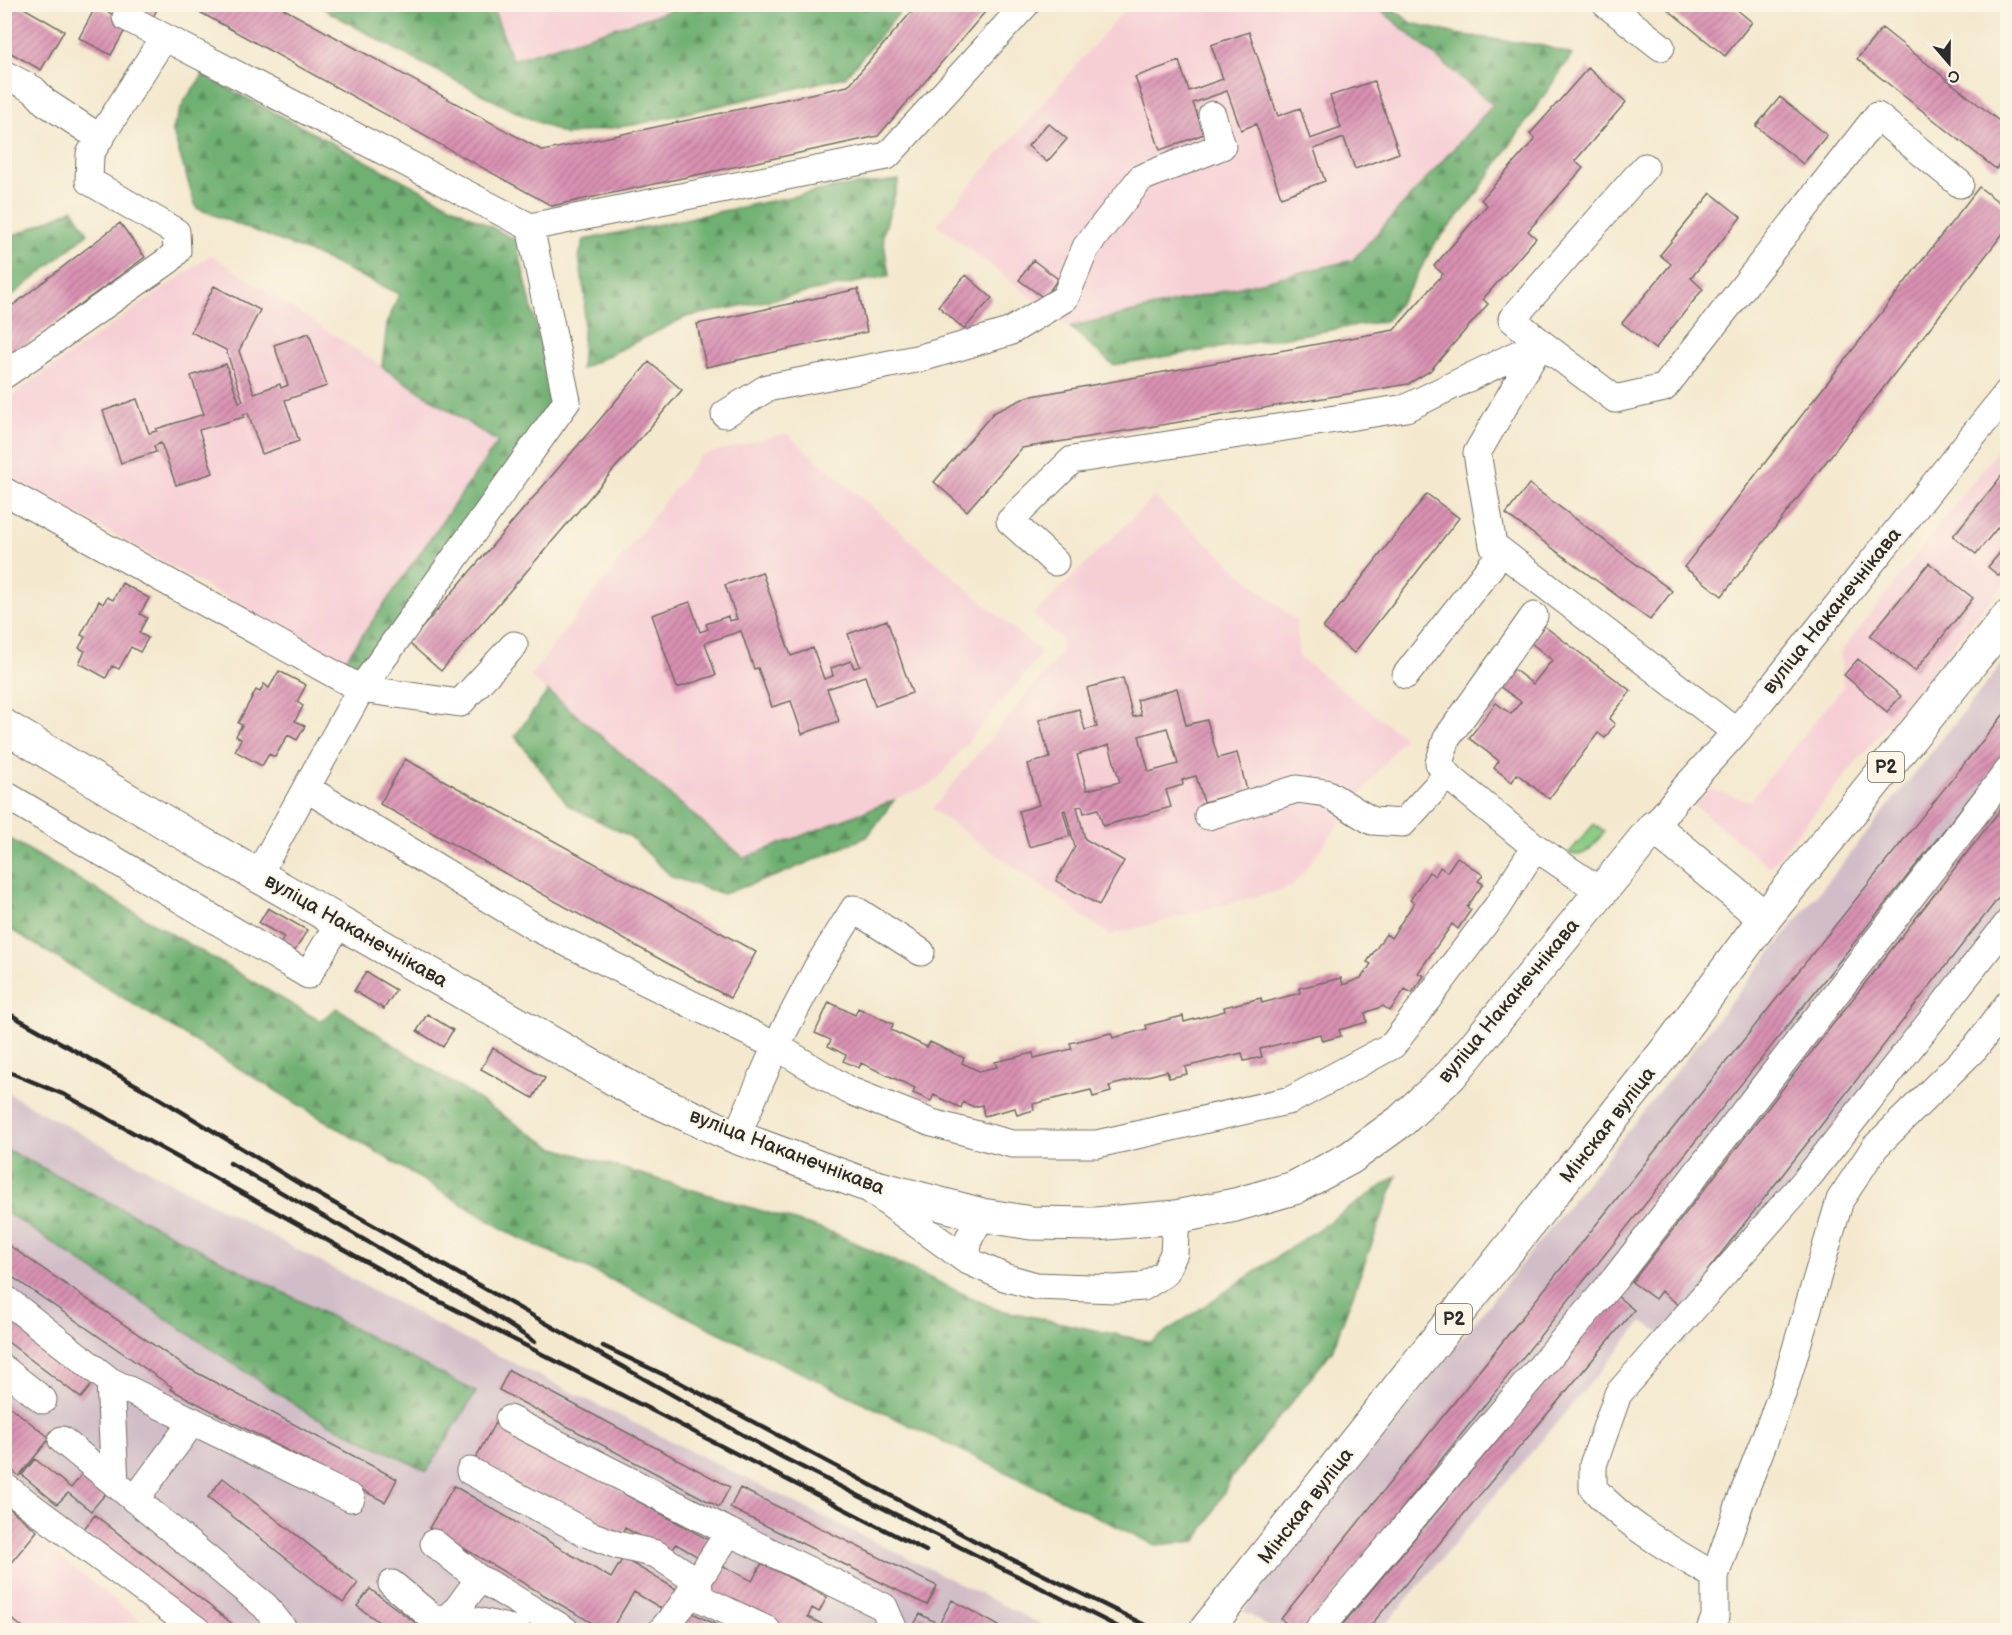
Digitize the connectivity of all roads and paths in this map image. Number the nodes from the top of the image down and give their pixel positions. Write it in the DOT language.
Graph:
graph roads {
  1 [pos="132,4"];
  2 [pos="1026,4"];
  3 [pos="1606,4"];
  4 [pos="164,37"];
  5 [pos="1662,47"];
  6 [pos="4,74"];
  7 [pos="1212,115"];
  8 [pos="100,138"];
  9 [pos="1645,167"];
  10 [pos="1960,184"];
  11 [pos="530,227"];
  12 [pos="1541,343"];
  13 [pos="4,375"];
  14 [pos="2007,392"];
  15 [pos="725,414"];
  16 [pos="4,491"];
  17 [pos="1502,552"];
  18 [pos="1055,561"];
  19 [pos="1534,616"];
  20 [pos="2007,617"];
  21 [pos="514,645"];
  22 [pos="1406,675"];
  23 [pos="361,689"];
  24 [pos="4,726"];
  25 [pos="1736,732"];
  26 [pos="2007,771"];
  27 [pos="1447,774"];
  28 [pos="306,788"];
  29 [pos="4,794"];
  30 [pos="1208,816"];
  31 [pos="1654,827"];
  32 [pos="1535,847"];
  33 [pos="258,875"];
  34 [pos="1600,891"];
  35 [pos="1765,918"];
  36 [pos="340,921"];
  37 [pos="2007,923"];
  38 [pos="921,952"];
  39 [pos="2007,1004"];
  40 [pos="776,1046"];
  41 [pos="736,1137"];
  42 [pos="861,1183"];
  43 [pos="982,1215"];
  44 [pos="1176,1216"];
  45 [pos="966,1260"];
  46 [pos="4,1298"];
  47 [pos="4,1369"];
  48 [pos="110,1381"];
  49 [pos="43,1400"];
  50 [pos="509,1419"];
  51 [pos="193,1421"];
  52 [pos="62,1440"];
  53 [pos="470,1471"];
  54 [pos="4,1486"];
  55 [pos="125,1492"];
  56 [pos="351,1498"];
  57 [pos="729,1532"];
  58 [pos="434,1543"];
  59 [pos="1715,1576"];
  60 [pos="479,1579"];
  61 [pos="698,1582"];
  62 [pos="392,1584"];
  63 [pos="437,1627"];
  64 [pos="197,1630"];
  65 [pos="284,1630"];
  66 [pos="517,1630"];
  67 [pos="565,1630"];
  68 [pos="662,1630"];
  69 [pos="767,1630"];
  70 [pos="894,1630"];
  71 [pos="1206,1630"];
  72 [pos="1318,1630"];
  73 [pos="1710,1630"];
  1 -- 4 [label="street"];
  2 -- 11 [label="street"];
  3 -- 5 [label="street"];
  4 -- 8 [label="street"];
  4 -- 11 [label="street"];
  6 -- 8 [label="street"];
  7 -- 15 [label="street"];
  8 -- 13 [label="street"];
  9 -- 12 [label="street"];
  10 -- 12 [label="street"];
  11 -- 23 [label="street"];
  12 -- 17 [label="street"];
  12 -- 18 [label="street"];
  14 -- 25 [label="street, вуліца Наканечнікава"];
  16 -- 23 [label="street"];
  17 -- 22 [label="street"];
  17 -- 25 [label="street"];
  19 -- 27 [label="street"];
  20 -- 35 [label="main road, Мінская вуліца / Р2"];
  21 -- 23 [label="street"];
  23 -- 28 [label="street"];
  24 -- 33 [label="main road, вуліца Наканечнікава"];
  25 -- 31 [label="street, вуліца Наканечнікава"];
  26 -- 72 [label="street"];
  27 -- 30 [label="street"];
  27 -- 32 [label="street"];
  28 -- 33 [label="street"];
  28 -- 40 [label="street"];
  29 -- 36 [label="street"];
  31 -- 34 [label="main road, вуліца Наканечнікава"];
  31 -- 35 [label="main road"];
  32 -- 34 [label="street"];
  32 -- 40 [label="street"];
  33 -- 36 [label="main road, вуліца Наканечнікава"];
  34 -- 44 [label="main road, вуліца Наканечнікава"];
  35 -- 71 [label="main road, Мінская вуліца / Р2"];
  36 -- 41 [label="main road, вуліца Наканечнікава"];
  37 -- 59 [label="street"];
  38 -- 40 [label="street"];
  39 -- 59 [label="street"];
  40 -- 41 [label="street"];
  41 -- 42 [label="main road, вуліца Наканечнікава"];
  42 -- 43 [label="main road, вуліца Наканечнікава"];
  42 -- 45 [label="street"];
  43 -- 44 [label="main road, вуліца Наканечнікава"];
  43 -- 45 [label="street"];
  44 -- 45 [label="street"];
  46 -- 48 [label="street"];
  47 -- 49 [label="street"];
  48 -- 51 [label="street"];
  48 -- 55 [label="street"];
  50 -- 57 [label="street"];
  51 -- 55 [label="street"];
  51 -- 56 [label="street"];
  52 -- 55 [label="street"];
  53 -- 61 [label="street"];
  54 -- 64 [label="street"];
  55 -- 65 [label="street"];
  57 -- 61 [label="street"];
  57 -- 70 [label="street"];
  58 -- 60 [label="street"];
  59 -- 73 [label="street"];
  60 -- 63 [label="street"];
  60 -- 67 [label="street"];
  61 -- 68 [label="street"];
  61 -- 69 [label="street"];
  62 -- 63 [label="street"];
  63 -- 66 [label="street"];
}
